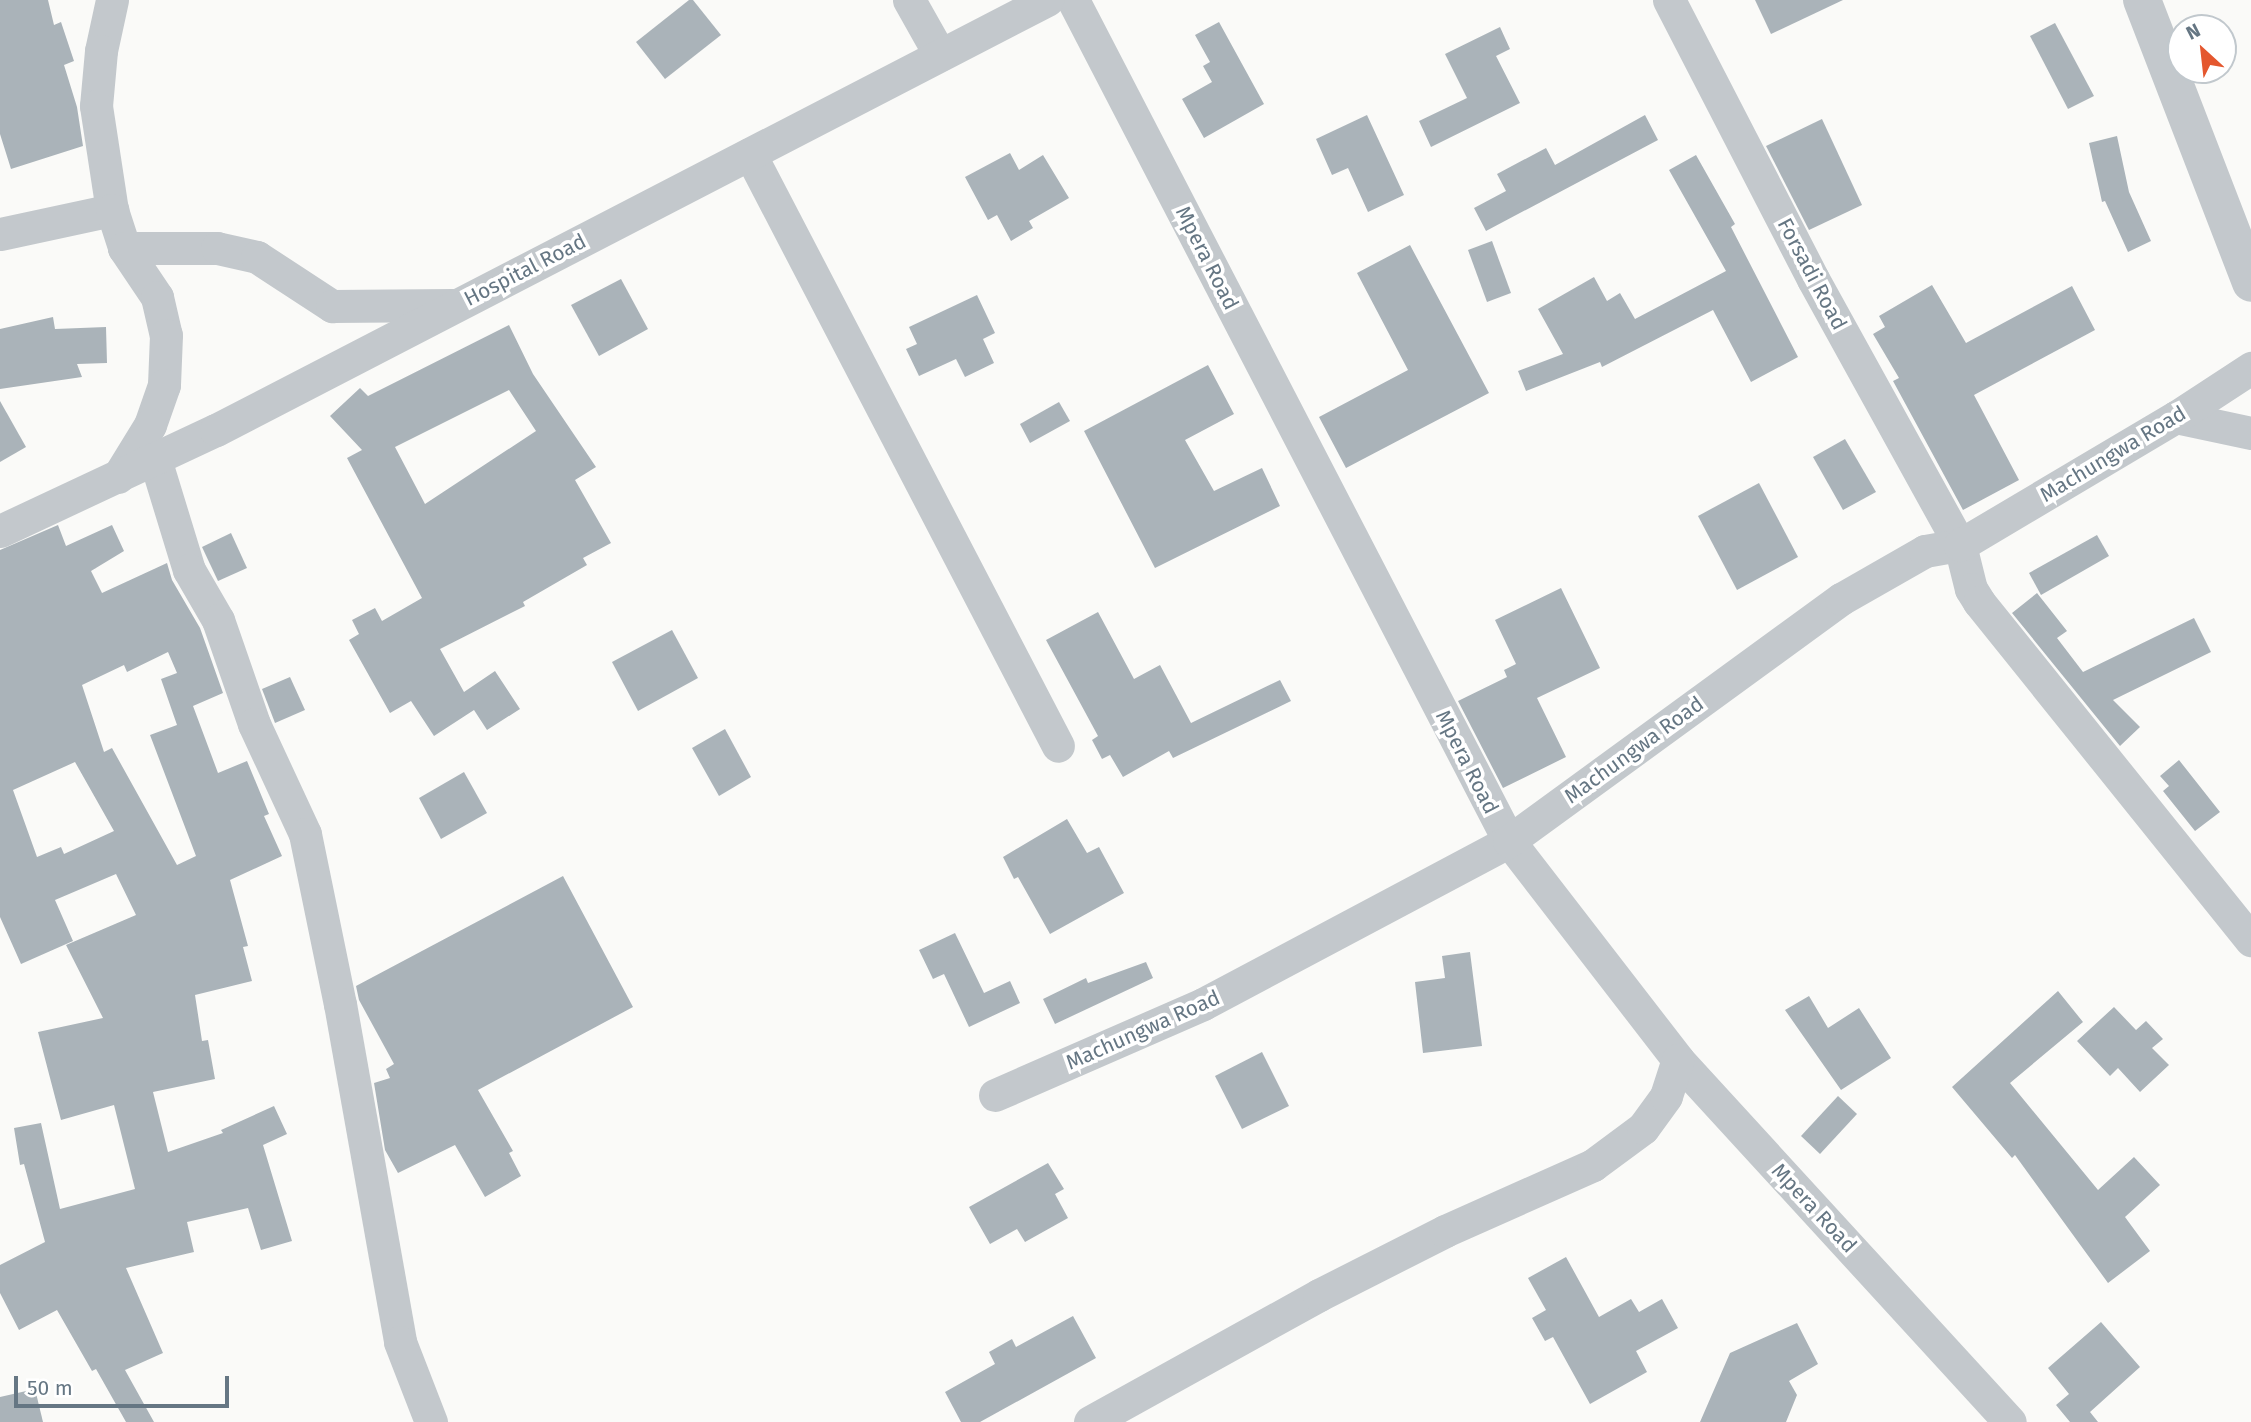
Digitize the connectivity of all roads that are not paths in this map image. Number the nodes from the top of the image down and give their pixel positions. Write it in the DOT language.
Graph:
graph roads {
  1 [pos="111,0"];
  2 [pos="909,0"];
  3 [pos="1046,0"];
  4 [pos="1073,0"];
  5 [pos="1669,0"];
  6 [pos="2142,0"];
  7 [pos="940,55"];
  8 [pos="750,154"];
  9 [pos="112,210"];
  10 [pos="0,234"];
  11 [pos="124,248"];
  12 [pos="2251,284"];
  13 [pos="459,304"];
  14 [pos="2251,368"];
  15 [pos="2176,418"];
  16 [pos="2251,433"];
  17 [pos="155,459"];
  18 [pos="118,477"];
  19 [pos="0,531"];
  20 [pos="1961,545"];
  21 [pos="1058,746"];
  22 [pos="1508,841"];
  23 [pos="2251,940"];
  24 [pos="1678,1060"];
  25 [pos="995,1095"];
  26 [pos="431,1422"];
  27 [pos="1090,1422"];
  28 [pos="2010,1422"];
  1 -- 9 [label="street"];
  2 -- 7 [label="street"];
  3 -- 7 [label="street, Hospital Road"];
  4 -- 22 [label="street, Mpera Road"];
  5 -- 20 [label="street, Forsadi Road"];
  6 -- 12 [label="street"];
  7 -- 8 [label="street, Hospital Road"];
  8 -- 13 [label="street, Hospital Road"];
  8 -- 21 [label="street"];
  9 -- 10 [label="street"];
  9 -- 11 [label="street"];
  11 -- 13 [label="street"];
  11 -- 18 [label="street"];
  13 -- 17 [label="street, Hospital Road"];
  14 -- 15 [label="street, Machungwa Road"];
  15 -- 16 [label="street"];
  15 -- 20 [label="street, Machungwa Road"];
  17 -- 18 [label="street, Hospital Road"];
  17 -- 26 [label="street"];
  18 -- 19 [label="street, Hospital Road"];
  20 -- 22 [label="street, Machungwa Road"];
  20 -- 23 [label="street, Forsadi Road"];
  22 -- 24 [label="street, Mpera Road"];
  22 -- 25 [label="street, Machungwa Road"];
  24 -- 27 [label="street"];
  24 -- 28 [label="street, Mpera Road"];
}
